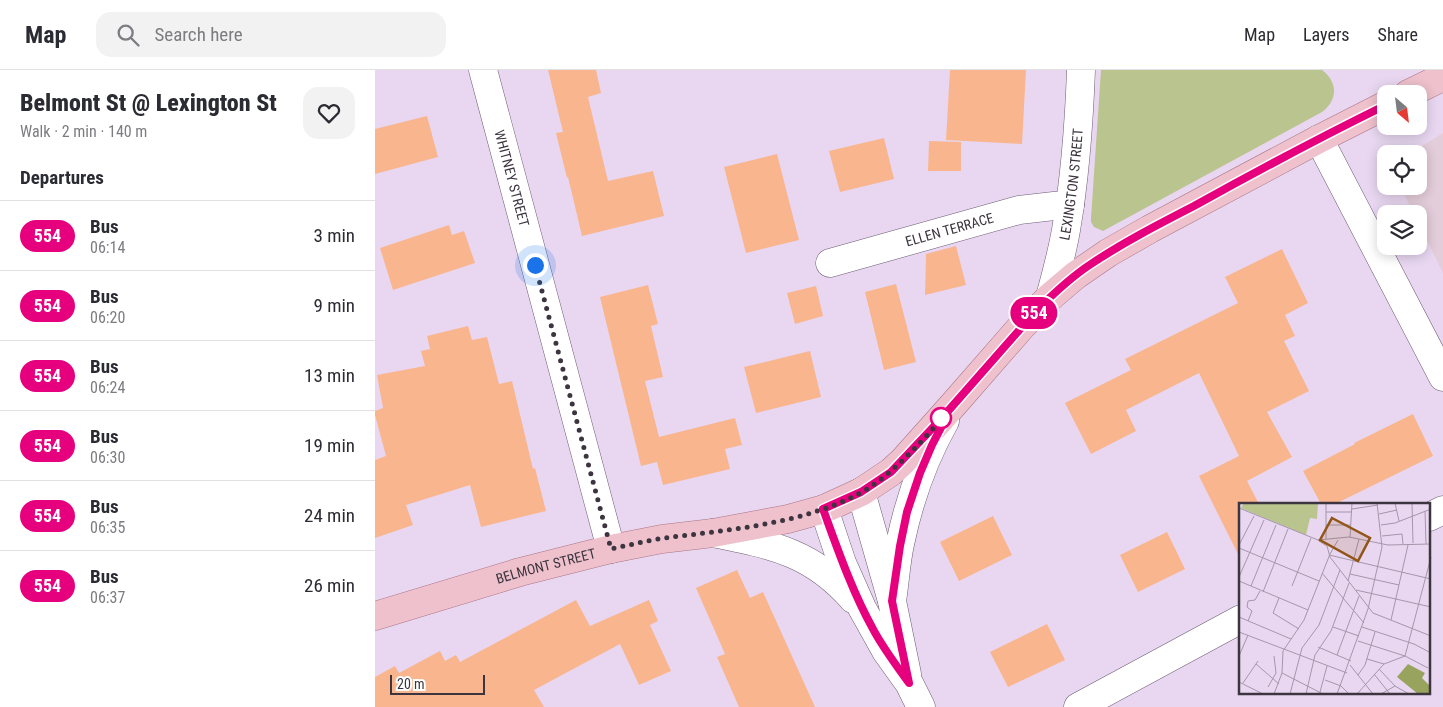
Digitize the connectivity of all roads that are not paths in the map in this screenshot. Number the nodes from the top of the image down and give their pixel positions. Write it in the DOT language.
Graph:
graph roads {
  1 [pos="483,70"];
  2 [pos="1081,70"];
  3 [pos="1443,77"];
  4 [pos="1427,85"];
  5 [pos="1377,110"];
  6 [pos="1319,139"];
  7 [pos="1070,205"];
  8 [pos="830,263"];
  9 [pos="1050,297"];
  10 [pos="1443,378"];
  11 [pos="953,405"];
  12 [pos="861,492"];
  13 [pos="823,509"];
  14 [pos="1443,510"];
  15 [pos="1431,516"];
  16 [pos="713,533"];
  17 [pos="611,549"];
  18 [pos="892,601"];
  19 [pos="862,608"];
  20 [pos="375,616"];
  21 [pos="1239,620"];
  22 [pos="909,683"];
  23 [pos="921,707"];
  24 [pos="1077,707"];
  1 -- 17 [label="street, WHITNEY STREET"];
  2 -- 7 [label="street, LEXINGTON STREET"];
  3 -- 4 [label="main road"];
  5 -- 6 [label="main road, BELMONT STREET"];
  6 -- 9 [label="main road, BELMONT STREET"];
  6 -- 10 [label="street"];
  7 -- 8 [label="street, ELLEN TERRACE"];
  7 -- 9 [label="street, LEXINGTON STREET"];
  9 -- 11 [label="main road, BELMONT STREET"];
  11 -- 12 [label="main road, BELMONT STREET"];
  11 -- 18 [label="street"];
  12 -- 13 [label="main road, BELMONT STREET"];
  12 -- 18 [label="street"];
  13 -- 16 [label="main road, BELMONT STREET"];
  13 -- 19 [label="street"];
  14 -- 15 [label="street"];
  16 -- 17 [label="main road, BELMONT STREET"];
  16 -- 19 [label="street"];
  17 -- 20 [label="main road, BELMONT STREET"];
  18 -- 22 [label="street"];
  19 -- 22 [label="street"];
  21 -- 24 [label="street"];
  22 -- 23 [label="street"];
}
